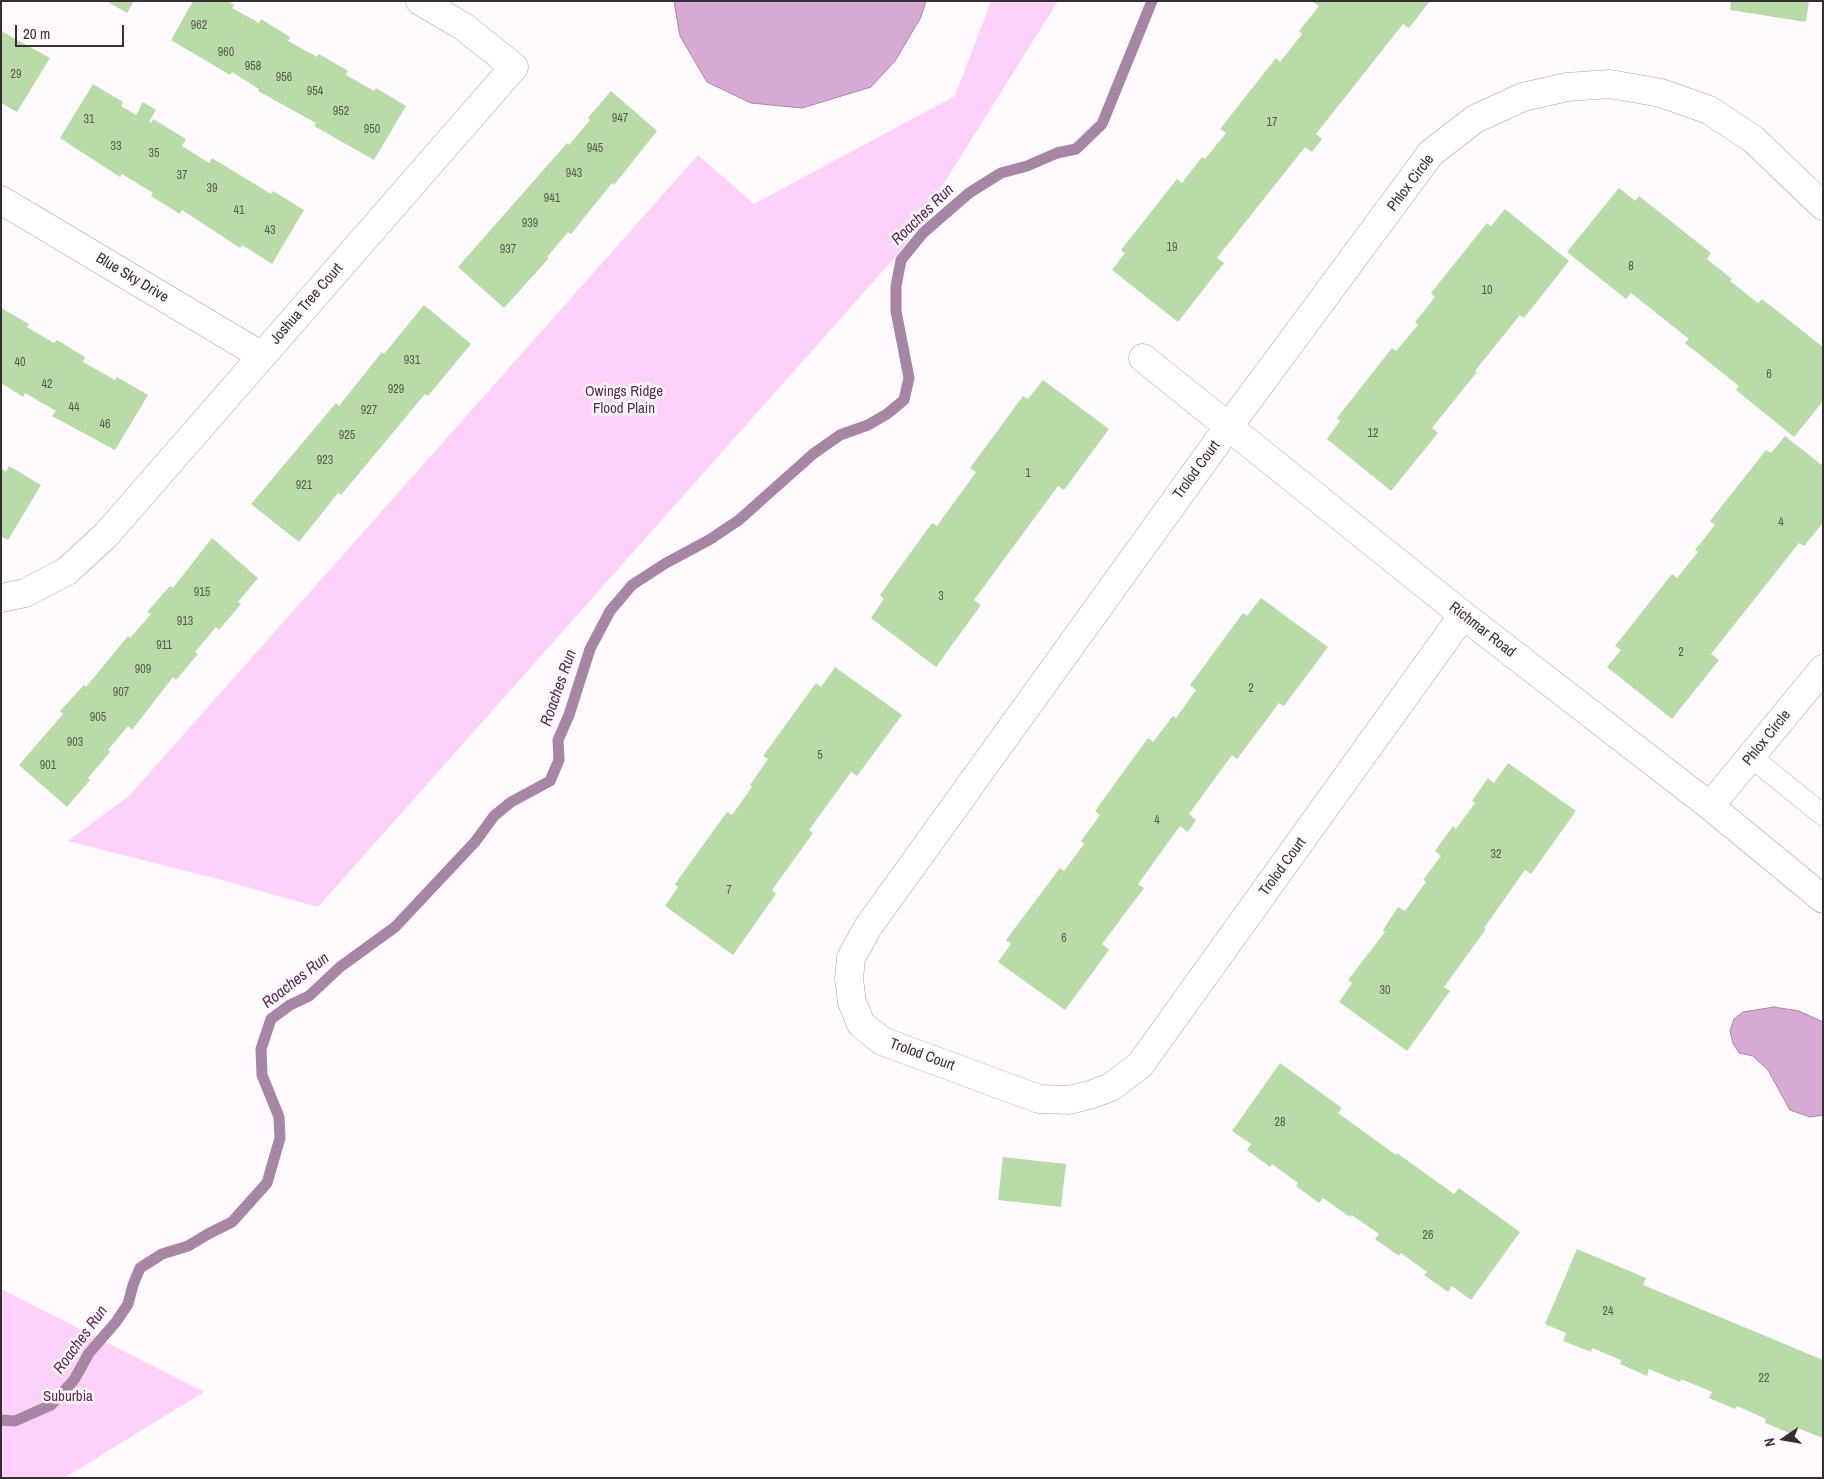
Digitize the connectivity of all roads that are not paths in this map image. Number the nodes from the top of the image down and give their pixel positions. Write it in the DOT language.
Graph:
graph roads {
  1 [pos="420,1"];
  2 [pos="1,200"];
  3 [pos="1823,206"];
  4 [pos="262,356"];
  5 [pos="1143,358"];
  6 [pos="1229,426"];
  7 [pos="1,598"];
  8 [pos="1463,616"];
  9 [pos="1823,669"];
  10 [pos="1751,757"];
  11 [pos="1710,806"];
  12 [pos="1823,815"];
  13 [pos="1823,899"];
  1 -- 4 [label="street, Joshua Tree Court"];
  2 -- 4 [label="street, Blue Sky Drive"];
  3 -- 6 [label="street, Phlox Circle"];
  4 -- 7 [label="street, Joshua Tree Court"];
  5 -- 6 [label="street, Richmar Road"];
  6 -- 8 [label="street, Richmar Road"];
  6 -- 8 [label="street, Trolod Court"];
  8 -- 11 [label="street, Richmar Road"];
  9 -- 10 [label="street, Phlox Circle"];
  10 -- 11 [label="street, Phlox Circle"];
  10 -- 12 [label="lane"];
  11 -- 13 [label="street, Richmar Road"];
}
